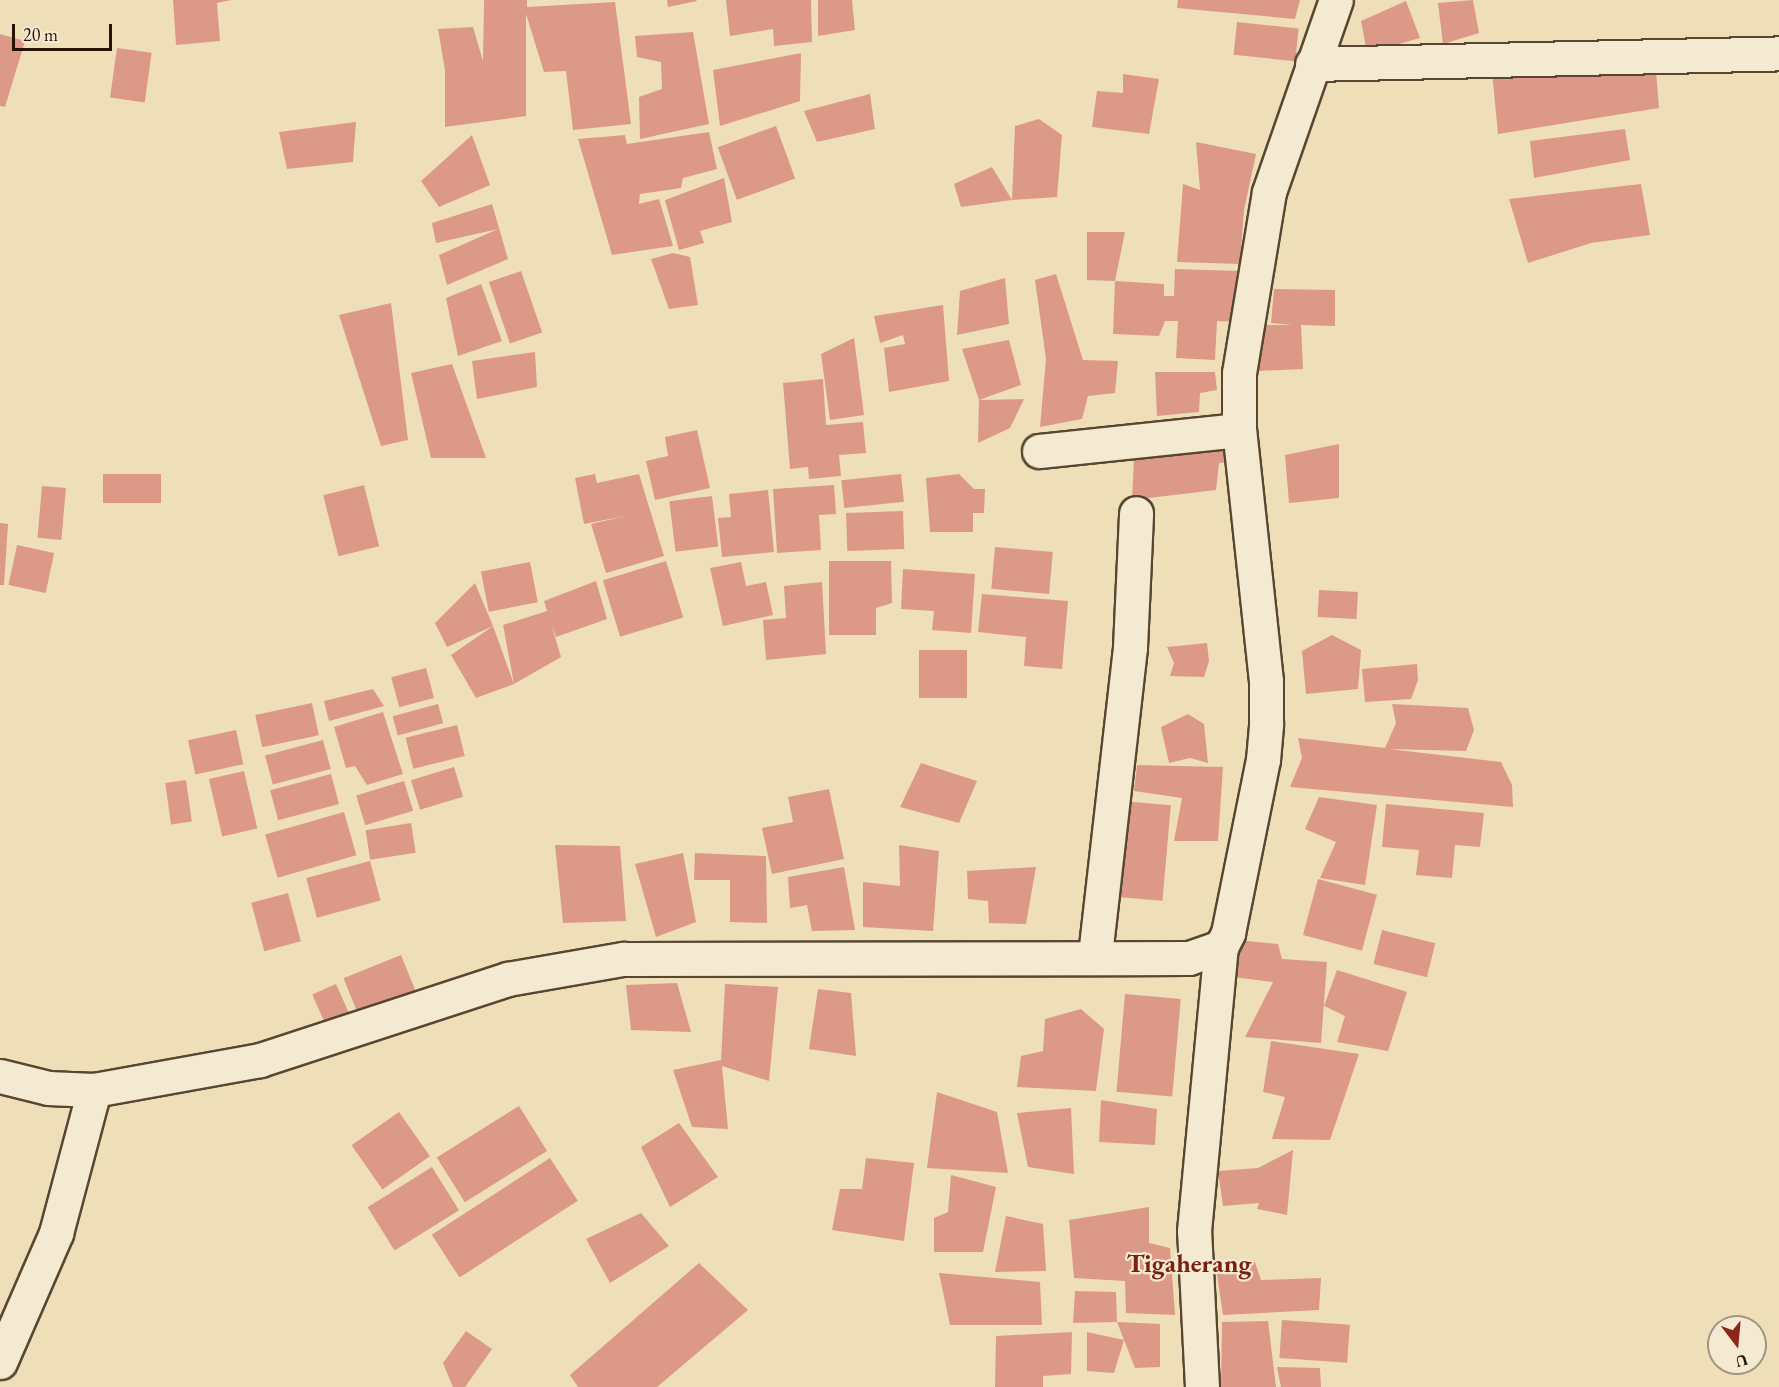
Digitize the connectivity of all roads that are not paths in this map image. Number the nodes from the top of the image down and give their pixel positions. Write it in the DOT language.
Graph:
graph roads {
  1 [pos="1336,0"];
  2 [pos="1779,53"];
  3 [pos="1312,64"];
  4 [pos="1239,430"];
  5 [pos="1039,451"];
  6 [pos="1136,513"];
  7 [pos="1221,947"];
  8 [pos="1095,955"];
  9 [pos="0,1076"];
  10 [pos="94,1090"];
  11 [pos="0,1362"];
  12 [pos="1202,1387"];
  1 -- 3 [label="street"];
  2 -- 3 [label="street"];
  3 -- 4 [label="street"];
  4 -- 5 [label="street"];
  4 -- 7 [label="street"];
  6 -- 8 [label="street"];
  7 -- 8 [label="street"];
  7 -- 12 [label="street"];
  8 -- 10 [label="street"];
  9 -- 10 [label="street"];
  10 -- 11 [label="street"];
}
